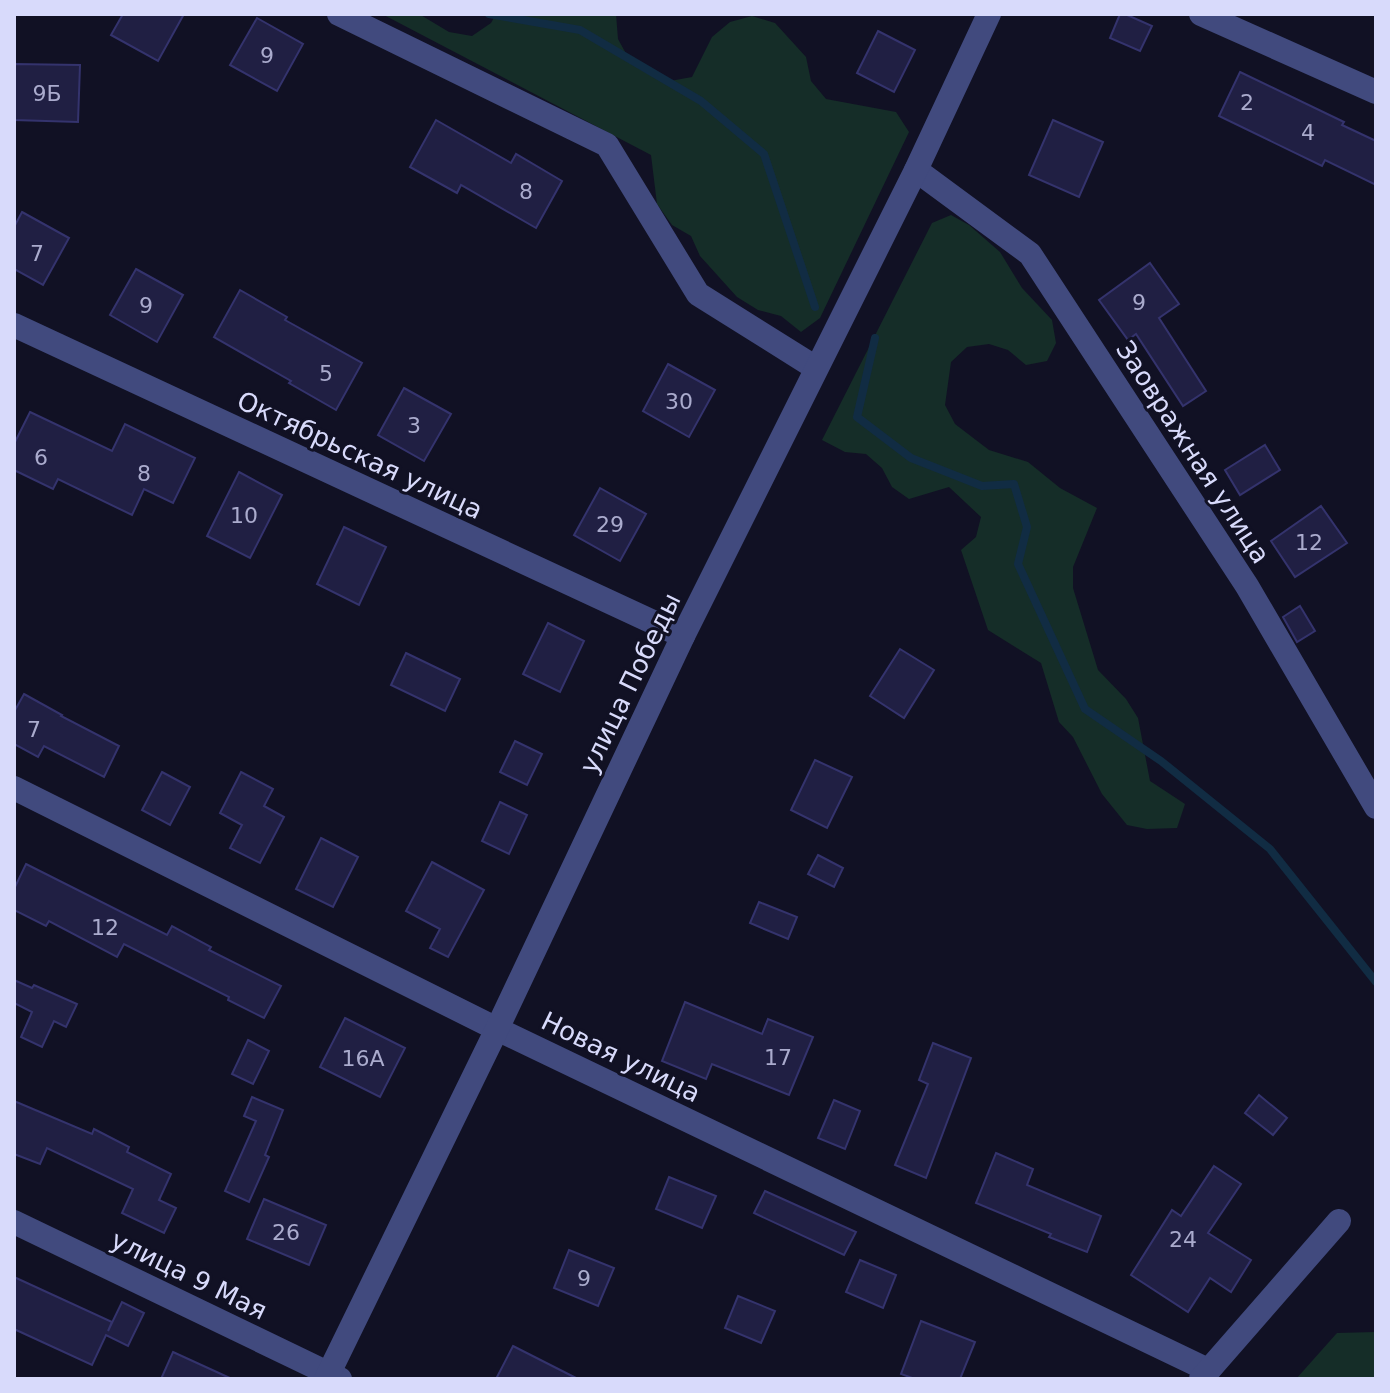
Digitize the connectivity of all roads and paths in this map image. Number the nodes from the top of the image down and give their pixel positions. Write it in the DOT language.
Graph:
graph roads {
  1 [pos="339,14"];
  2 [pos="989,14"];
  3 [pos="1201,14"];
  4 [pos="1376,92"];
  5 [pos="916,170"];
  6 [pos="14,325"];
  7 [pos="816,368"];
  8 [pos="683,636"];
  9 [pos="14,788"];
  10 [pos="1376,807"];
  11 [pos="497,1029"];
  12 [pos="1339,1221"];
  13 [pos="14,1222"];
  14 [pos="1204,1375"];
  15 [pos="332,1377"];
  1 -- 7 [label="street"];
  2 -- 5 [label="street, улица Победы"];
  3 -- 4 [label="street"];
  5 -- 7 [label="street, улица Победы"];
  5 -- 10 [label="street, Заовражная улица"];
  6 -- 8 [label="street, Октябрьская улица"];
  7 -- 8 [label="street, улица Победы"];
  8 -- 11 [label="street, улица Победы"];
  9 -- 11 [label="street, Новая улица"];
  11 -- 14 [label="street, Новая улица"];
  11 -- 15 [label="street, улица Победы"];
  12 -- 14 [label="street"];
  13 -- 15 [label="street, улица 9 Мая"];
}
